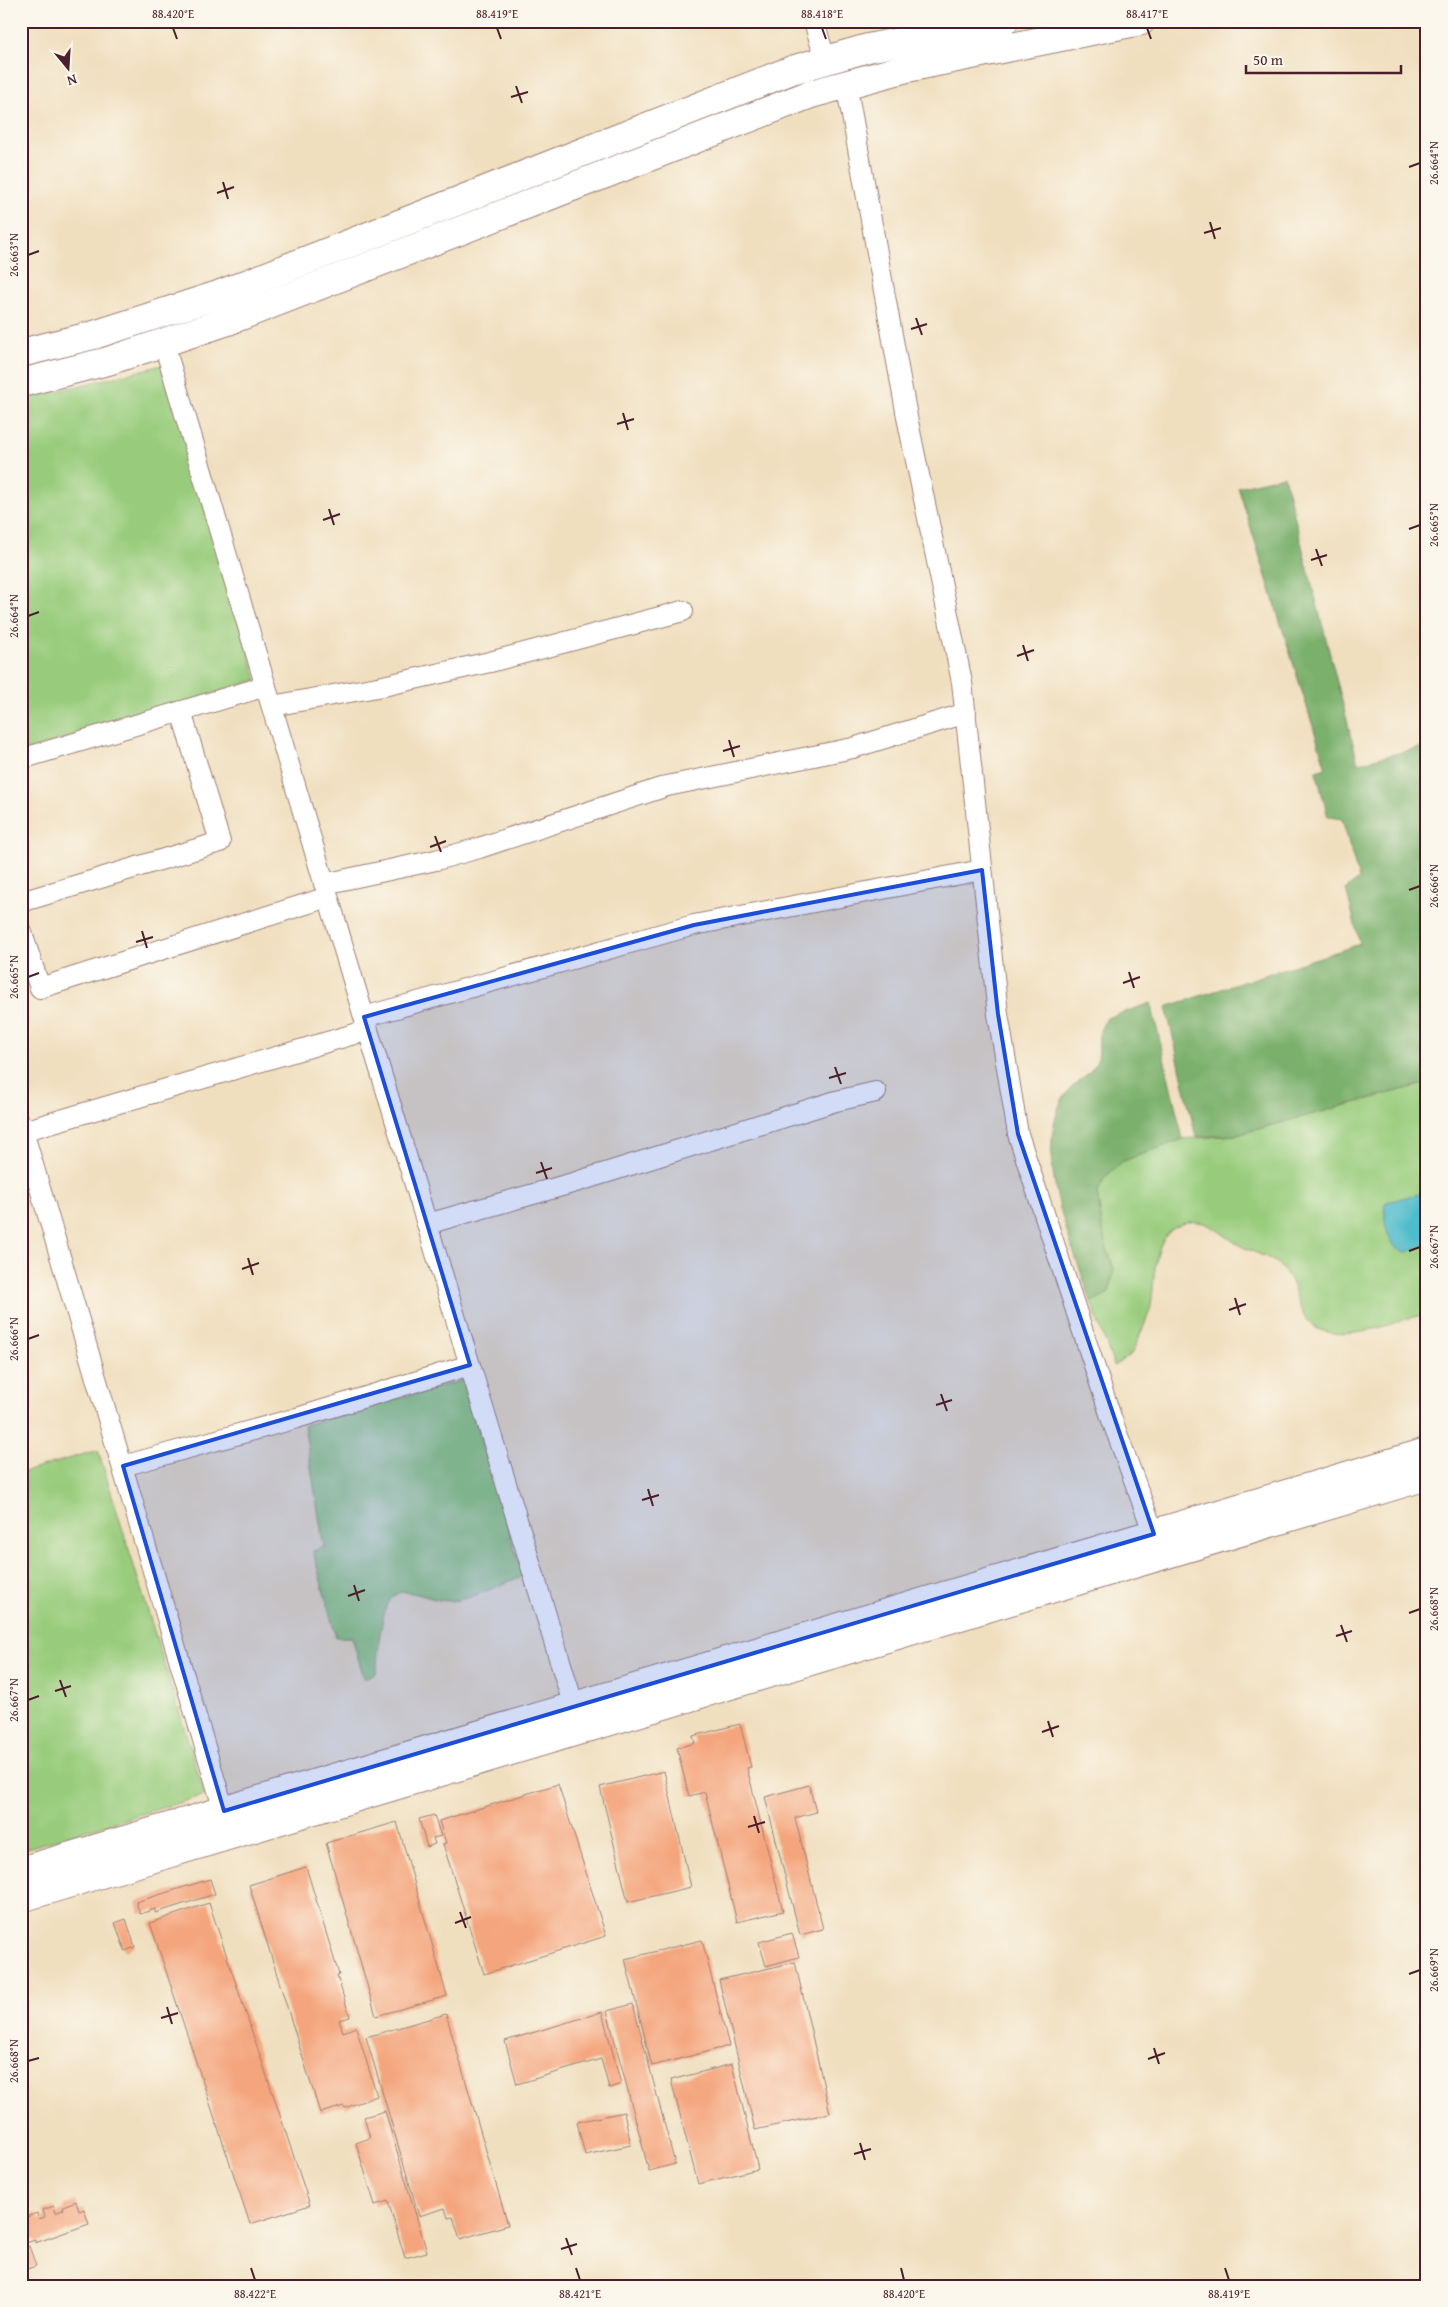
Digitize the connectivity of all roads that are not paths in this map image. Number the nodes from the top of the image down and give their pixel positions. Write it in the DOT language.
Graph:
graph roads {
  1 [pos="814,21"];
  2 [pos="1004,21"];
  3 [pos="1141,21"];
  4 [pos="831,58"];
  5 [pos="846,83"];
  6 [pos="156,317"];
  7 [pos="164,344"];
  8 [pos="21,353"];
  9 [pos="21,384"];
  10 [pos="684,611"];
  11 [pos="266,686"];
  12 [pos="272,706"];
  13 [pos="181,711"];
  14 [pos="966,713"];
  15 [pos="21,759"];
  16 [pos="982,870"];
  17 [pos="326,890"];
  18 [pos="21,902"];
  19 [pos="21,930"];
  20 [pos="366,1024"];
  21 [pos="876,1092"];
  22 [pos="22,1127"];
  23 [pos="427,1224"];
  24 [pos="470,1365"];
  25 [pos="1427,1452"];
  26 [pos="122,1466"];
  27 [pos="1427,1476"];
  28 [pos="1154,1534"];
  29 [pos="574,1707"];
  30 [pos="228,1823"];
  31 [pos="21,1871"];
  32 [pos="21,1898"];
  1 -- 4 [label="street"];
  2 -- 4 [label="street"];
  3 -- 5 [label="street"];
  4 -- 5 [label="street"];
  4 -- 6 [label="street"];
  5 -- 7 [label="street"];
  5 -- 14 [label="street"];
  6 -- 7 [label="street"];
  6 -- 8 [label="street"];
  7 -- 9 [label="street"];
  7 -- 11 [label="street"];
  10 -- 12 [label="street"];
  11 -- 12 [label="street"];
  11 -- 13 [label="street"];
  12 -- 17 [label="street"];
  13 -- 15 [label="street"];
  13 -- 18 [label="street"];
  14 -- 16 [label="street"];
  14 -- 17 [label="street"];
  16 -- 20 [label="street"];
  16 -- 28 [label="street"];
  17 -- 19 [label="street"];
  17 -- 20 [label="street"];
  20 -- 22 [label="street"];
  20 -- 23 [label="street"];
  21 -- 23 [label="street"];
  22 -- 26 [label="street"];
  23 -- 24 [label="street"];
  24 -- 26 [label="street"];
  24 -- 29 [label="street"];
  25 -- 28 [label="street"];
  26 -- 30 [label="street"];
  27 -- 30 [label="street"];
  28 -- 29 [label="street"];
  29 -- 30 [label="street"];
  30 -- 31 [label="street"];
  30 -- 32 [label="street"];
}
